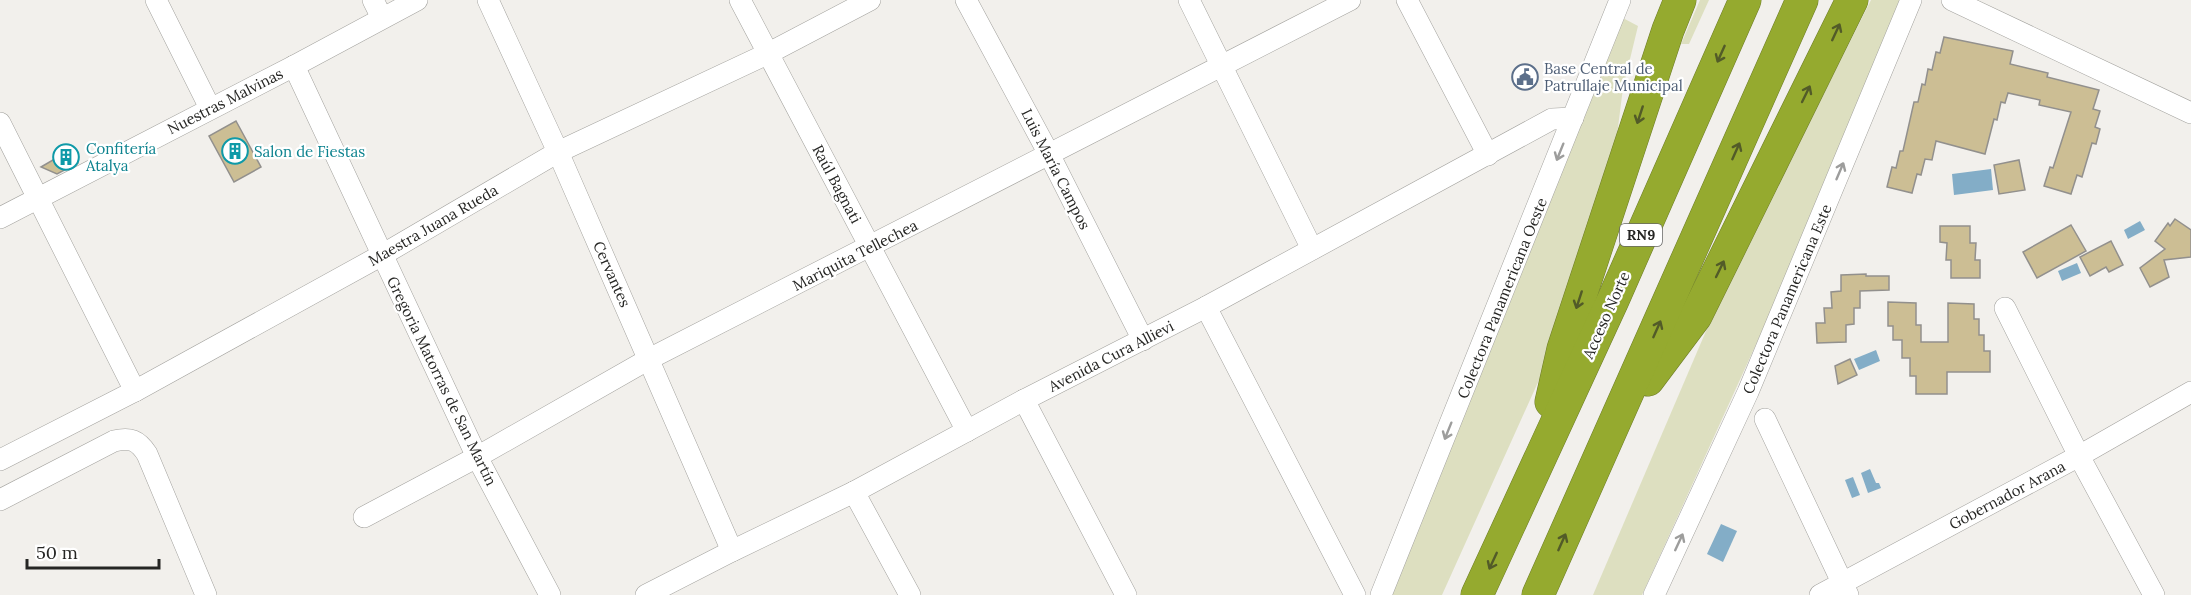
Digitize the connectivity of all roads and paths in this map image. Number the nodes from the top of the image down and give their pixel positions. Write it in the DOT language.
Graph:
graph roads {
  1 [pos="156,0"];
  2 [pos="417,0"];
  3 [pos="488,0"];
  4 [pos="740,0"];
  5 [pos="870,0"];
  6 [pos="966,0"];
  7 [pos="1189,0"];
  8 [pos="1350,0"];
  9 [pos="1407,0"];
  10 [pos="1600,0"];
  11 [pos="1680,0"];
  12 [pos="1745,0"];
  13 [pos="1802,0"];
  14 [pos="1852,0"];
  15 [pos="1911,0"];
  16 [pos="1952,0"];
  17 [pos="377,9"];
  18 [pos="1616,9"];
  19 [pos="769,53"];
  20 [pos="294,66"];
  21 [pos="1222,66"];
  22 [pos="210,108"];
  23 [pos="2191,113"];
  24 [pos="1573,118"];
  25 [pos="0,123"];
  26 [pos="558,152"];
  27 [pos="1488,155"];
  28 [pos="1050,156"];
  29 [pos="37,199"];
  30 [pos="0,218"];
  31 [pos="870,248"];
  32 [pos="1312,249"];
  33 [pos="382,255"];
  34 [pos="1206,307"];
  35 [pos="2005,308"];
  36 [pos="1143,340"];
  37 [pos="649,359"];
  38 [pos="135,391"];
  39 [pos="2191,392"];
  40 [pos="1024,400"];
  41 [pos="1765,419"];
  42 [pos="1616,421"];
  43 [pos="967,431"];
  44 [pos="2079,456"];
  45 [pos="477,457"];
  46 [pos="0,460"];
  47 [pos="1536,470"];
  48 [pos="854,492"];
  49 [pos="0,500"];
  50 [pos="364,517"];
  51 [pos="732,550"];
  52 [pos="1846,589"];
  53 [pos="202,593"];
  54 [pos="550,595"];
  55 [pos="646,595"];
  56 [pos="910,595"];
  57 [pos="1126,595"];
  58 [pos="1355,595"];
  59 [pos="1381,595"];
  60 [pos="1478,595"];
  61 [pos="1538,595"];
  62 [pos="1654,595"];
  63 [pos="1820,595"];
  64 [pos="2154,595"];
  1 -- 22 [label="street"];
  2 -- 17 [label="street, Nuestras Malvinas"];
  3 -- 26 [label="street, Cervantes"];
  4 -- 19 [label="street, Raúl Bagnati"];
  5 -- 19 [label="street, Maestra Juana Rueda"];
  6 -- 28 [label="street, Luis María Campos"];
  7 -- 21 [label="street"];
  8 -- 21 [label="street, Mariquita Tellechea"];
  9 -- 27 [label="street"];
  10 -- 18 [label="street"];
  11 -- 47 [label="highway, one-way"];
  12 -- 47 [label="highway, Acceso Norte / RN9, one-way"];
  42 -- 13 [label="highway, one-way"];
  42 -- 14 [label="highway, one-way"];
  62 -- 15 [label="street, Colectora Panamericana Este, one-way"];
  16 -- 23 [label="street"];
  17 -- 20 [label="street, Nuestras Malvinas"];
  18 -- 24 [label="street, Colectora Panamericana Oeste"];
  19 -- 26 [label="street, Maestra Juana Rueda"];
  19 -- 31 [label="street, Raúl Bagnati"];
  20 -- 22 [label="street, Nuestras Malvinas"];
  20 -- 33 [label="street, Gregoria Matorras de San Martín"];
  21 -- 28 [label="street, Mariquita Tellechea"];
  21 -- 32 [label="street"];
  22 -- 29 [label="street, Nuestras Malvinas"];
  24 -- 27 [label="street, Avenida Cura Allievi"];
  24 -- 59 [label="street, Colectora Panamericana Oeste, one-way"];
  25 -- 29 [label="street"];
  26 -- 33 [label="street, Maestra Juana Rueda"];
  26 -- 37 [label="street, Cervantes"];
  27 -- 32 [label="street, Avenida Cura Allievi"];
  28 -- 31 [label="street, Mariquita Tellechea"];
  28 -- 36 [label="street, Luis María Campos"];
  29 -- 30 [label="street, Nuestras Malvinas"];
  29 -- 38 [label="street"];
  31 -- 37 [label="street, Mariquita Tellechea"];
  31 -- 43 [label="street, Raúl Bagnati"];
  32 -- 34 [label="street, Avenida Cura Allievi"];
  33 -- 38 [label="street, Maestra Juana Rueda"];
  33 -- 45 [label="street, Gregoria Matorras de San Martín"];
  34 -- 36 [label="street, Avenida Cura Allievi"];
  34 -- 58 [label="street"];
  35 -- 44 [label="street"];
  36 -- 40 [label="street, Avenida Cura Allievi"];
  37 -- 45 [label="street, Mariquita Tellechea"];
  37 -- 51 [label="street, Cervantes"];
  38 -- 46 [label="street, Maestra Juana Rueda"];
  39 -- 44 [label="street, Gobernador Arana"];
  40 -- 43 [label="street, Avenida Cura Allievi"];
  40 -- 57 [label="street"];
  41 -- 52 [label="street"];
  61 -- 42 [label="highway, one-way"];
  43 -- 48 [label="street, Avenida Cura Allievi"];
  44 -- 52 [label="street, Gobernador Arana"];
  44 -- 64 [label="street"];
  45 -- 50 [label="street, Mariquita Tellechea"];
  45 -- 54 [label="street, Gregoria Matorras de San Martín"];
  47 -- 60 [label="highway, Acceso Norte / RN9, one-way"];
  48 -- 51 [label="street, Avenida Cura Allievi"];
  48 -- 56 [label="street"];
  49 -- 53 [label="street"];
  51 -- 55 [label="street, Avenida Cura Allievi"];
  52 -- 63 [label="street, Gobernador Arana"];
}
